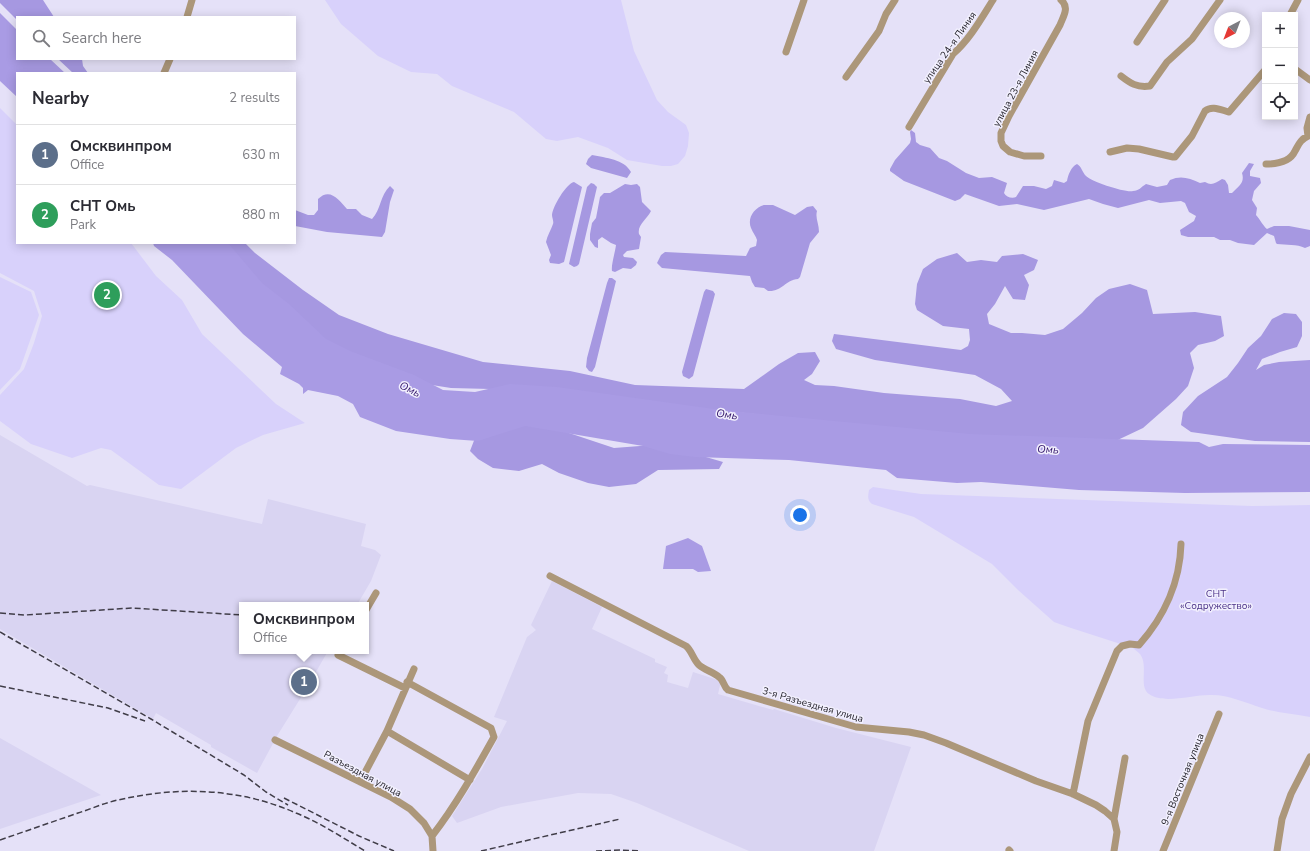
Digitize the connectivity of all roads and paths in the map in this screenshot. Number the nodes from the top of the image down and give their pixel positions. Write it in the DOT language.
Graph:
graph roads {
  1 [pos="192,0"];
  2 [pos="804,0"];
  3 [pos="895,0"];
  4 [pos="993,0"];
  5 [pos="1165,0"];
  6 [pos="1220,0"];
  7 [pos="1298,0"];
  8 [pos="1063,1"];
  9 [pos="1292,12"];
  10 [pos="187,16"];
  11 [pos="1137,42"];
  12 [pos="786,52"];
  13 [pos="170,60"];
  14 [pos="1298,70"];
  15 [pos="164,72"];
  16 [pos="1262,74"];
  17 [pos="846,76"];
  18 [pos="1120,76"];
  19 [pos="1310,80"];
  20 [pos="1310,116"];
  21 [pos="909,126"];
  22 [pos="1309,135"];
  23 [pos="1110,152"];
  24 [pos="1041,156"];
  25 [pos="1266,164"];
  26 [pos="1181,544"];
  27 [pos="550,576"];
  28 [pos="376,593"];
  29 [pos="369,605"];
  30 [pos="338,654"];
  31 [pos="414,669"];
  32 [pos="406,685"];
  33 [pos="1219,714"];
  34 [pos="387,732"];
  35 [pos="275,740"];
  36 [pos="1310,757"];
  37 [pos="1125,758"];
  38 [pos="470,780"];
  39 [pos="360,782"];
  40 [pos="1073,794"];
  41 [pos="1114,819"];
  42 [pos="432,836"];
  43 [pos="433,851"];
  44 [pos="1114,851"];
  45 [pos="1163,851"];
  46 [pos="1277,851"];
  1 -- 10 [label="street"];
  2 -- 12 [label="street"];
  3 -- 17 [label="street"];
  4 -- 21 [label="street, улица 24-я Линия"];
  5 -- 11 [label="street"];
  6 -- 18 [label="street"];
  7 -- 9 [label="street"];
  8 -- 24 [label="street, улица 23-я Линия"];
  13 -- 15 [label="street"];
  14 -- 19 [label="street"];
  16 -- 23 [label="street"];
  20 -- 22 [label="street"];
  22 -- 25 [label="street"];
  26 -- 40 [label="street"];
  27 -- 40 [label="street, 3-я Разъездная улица"];
  28 -- 29 [label="street"];
  30 -- 32 [label="street"];
  31 -- 32 [label="street"];
  32 -- 34 [label="street"];
  32 -- 38 [label="street"];
  33 -- 45 [label="street, 9-я Восточная улица"];
  34 -- 38 [label="street"];
  34 -- 39 [label="street"];
  35 -- 39 [label="street, Разъездная улица"];
  36 -- 46 [label="street"];
  37 -- 41 [label="street"];
  38 -- 42 [label="street"];
  39 -- 42 [label="street, Разъездная улица"];
  40 -- 41 [label="street, 3-я Разъездная улица"];
  41 -- 44 [label="street"];
  42 -- 43 [label="street"];
}
